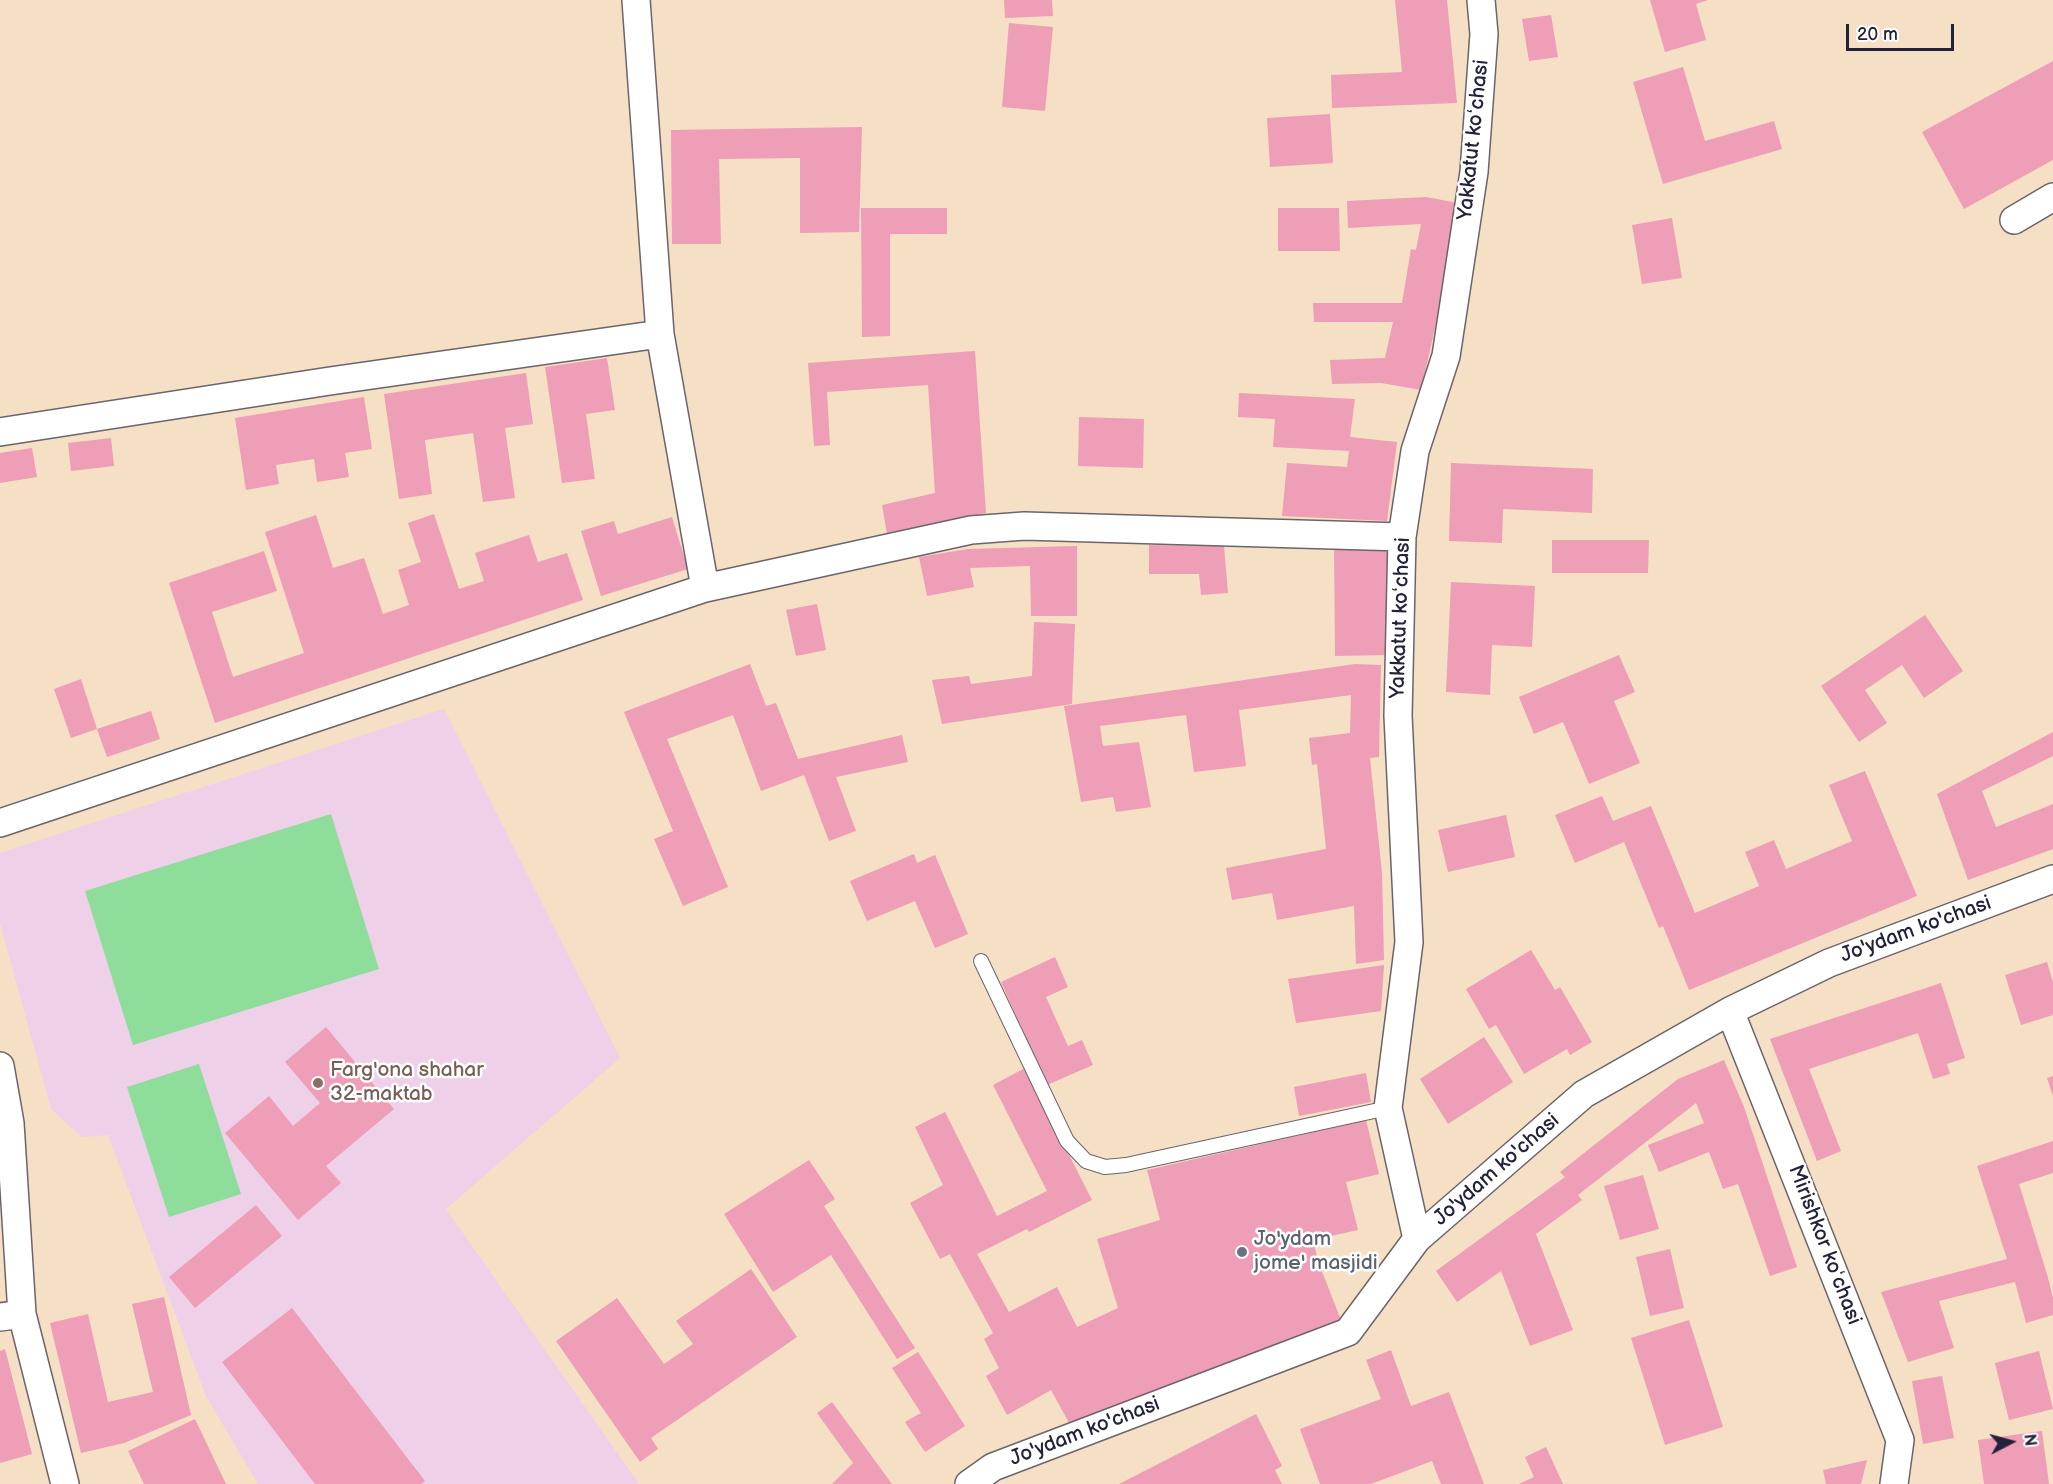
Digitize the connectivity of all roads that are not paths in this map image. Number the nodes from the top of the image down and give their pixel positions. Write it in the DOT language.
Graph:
graph roads {
  1 [pos="636,0"];
  2 [pos="1481,0"];
  3 [pos="2053,197"];
  4 [pos="2014,220"];
  5 [pos="660,334"];
  6 [pos="0,432"];
  7 [pos="1402,537"];
  8 [pos="705,588"];
  9 [pos="0,823"];
  10 [pos="2053,879"];
  11 [pos="981,961"];
  12 [pos="1730,1011"];
  13 [pos="0,1066"];
  14 [pos="1388,1108"];
  15 [pos="1417,1239"];
  16 [pos="11,1316"];
  17 [pos="998,1475"];
  18 [pos="65,1484"];
  19 [pos="969,1484"];
  20 [pos="1894,1484"];
  1 -- 5 [label="street"];
  2 -- 7 [label="street, Yakkatut koʻchasi"];
  3 -- 4 [label="street"];
  5 -- 6 [label="street"];
  5 -- 8 [label="street"];
  7 -- 8 [label="street"];
  7 -- 14 [label="street, Yakkatut koʻchasi"];
  8 -- 9 [label="street"];
  10 -- 12 [label="street, Jo'ydam ko'chasi"];
  11 -- 14 [label="lane"];
  12 -- 15 [label="street, Jo'ydam ko'chasi"];
  12 -- 20 [label="street, Mirishkor koʻchasi"];
  13 -- 16 [label="street"];
  14 -- 15 [label="street, Yakkatut koʻchasi"];
  15 -- 17 [label="street, Jo'ydam ko'chasi"];
  16 -- 18 [label="street"];
  17 -- 19 [label="street, Jo'ydam ko'chasi"];
}
